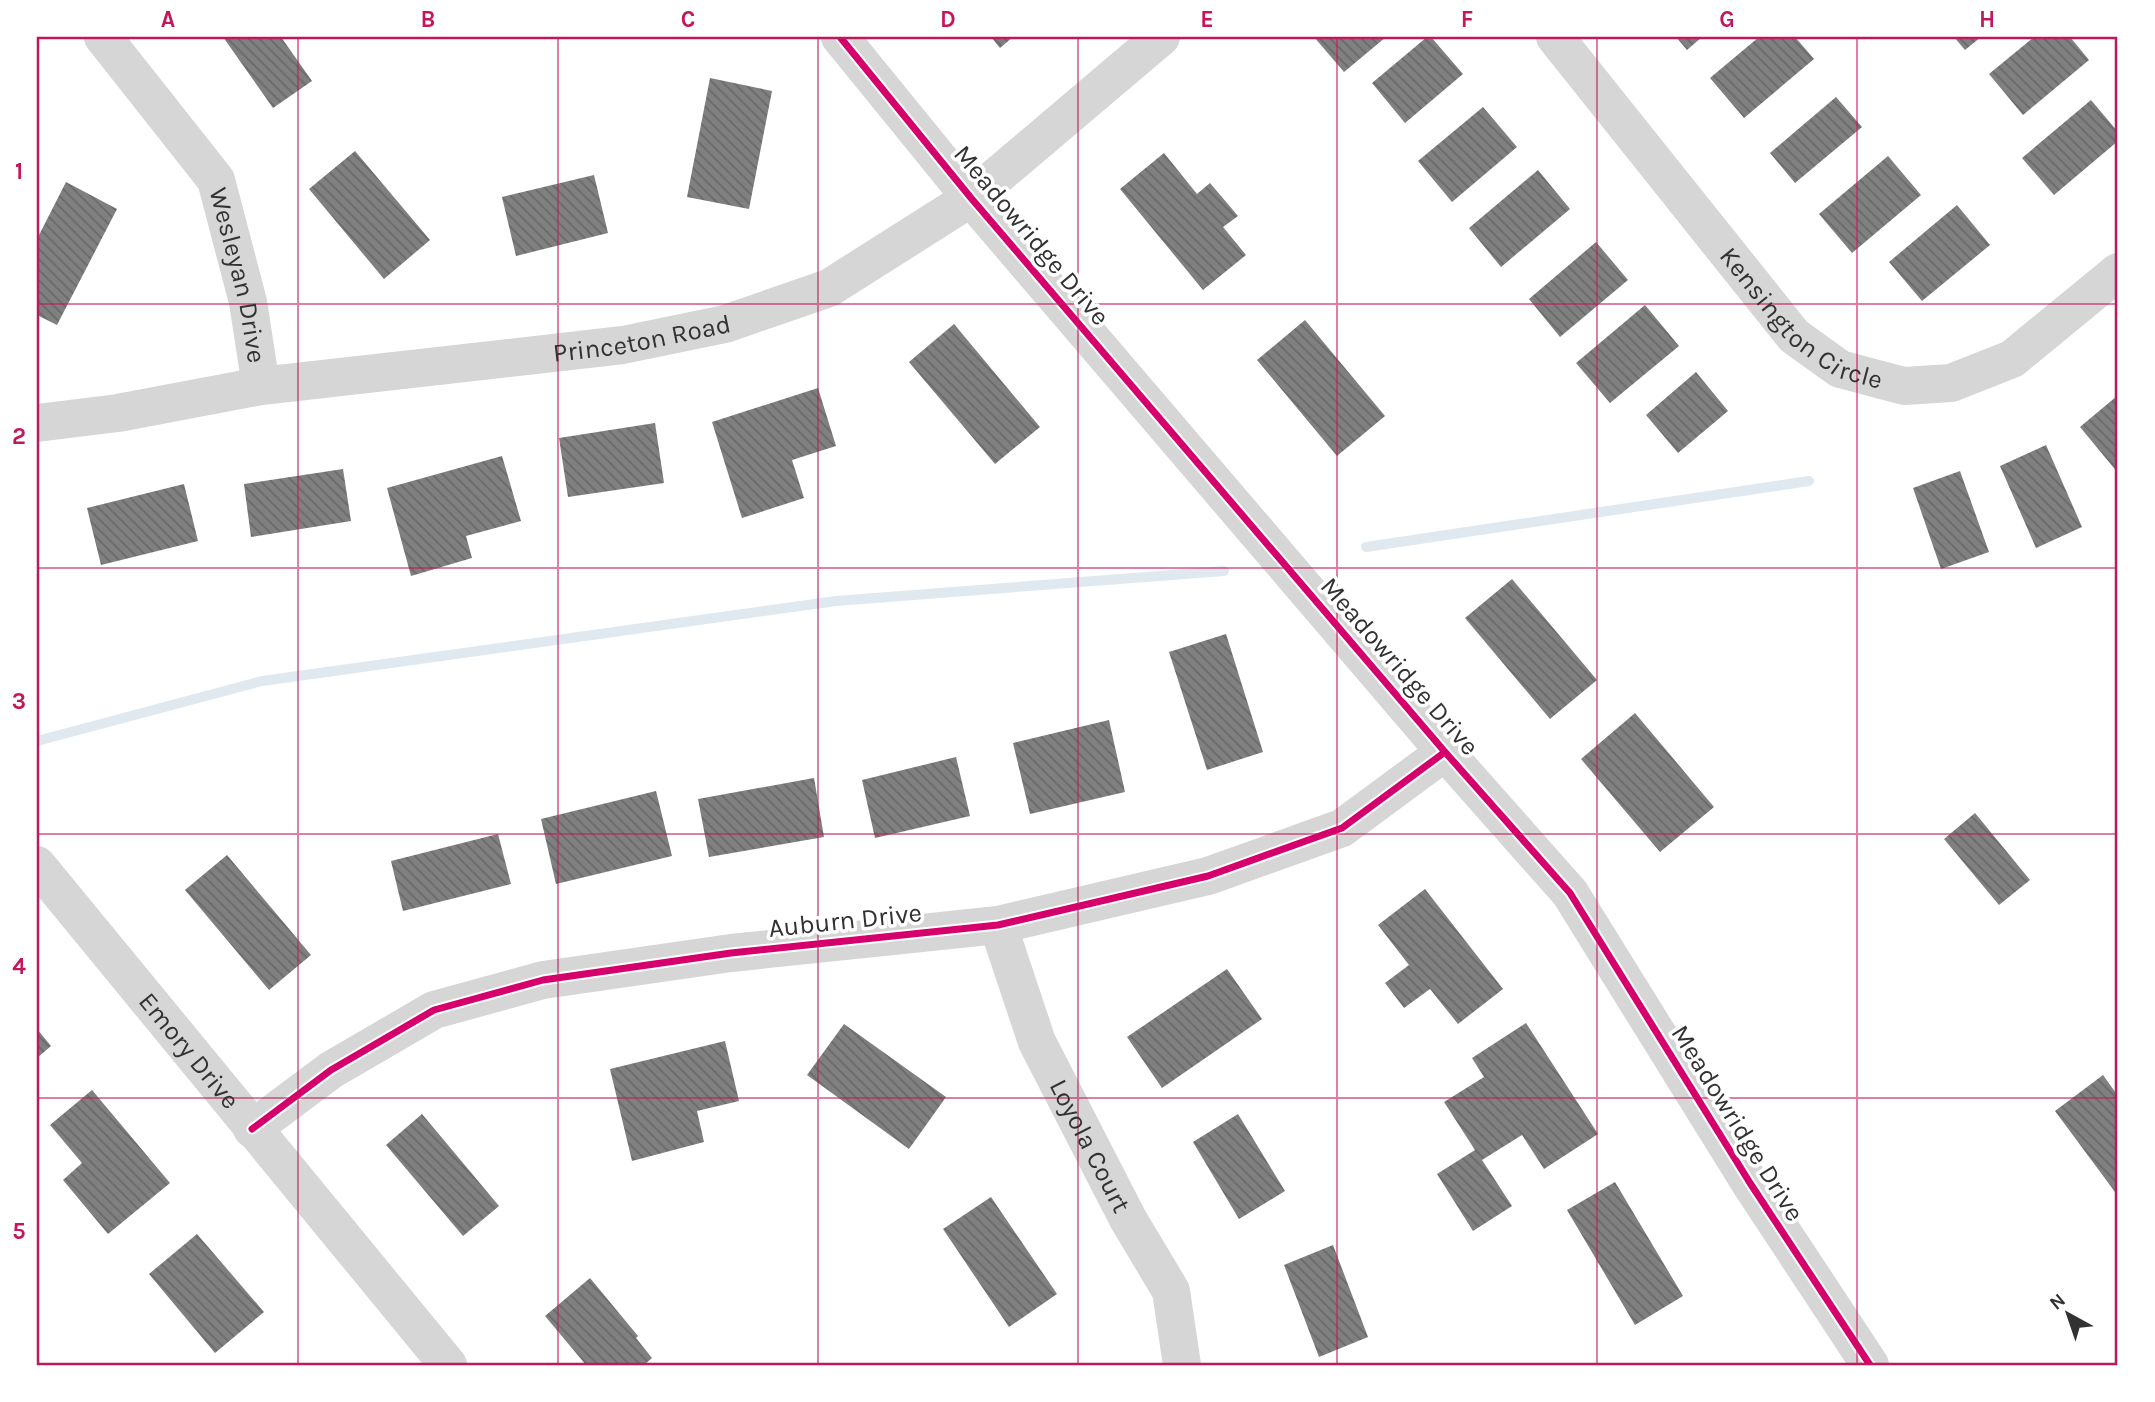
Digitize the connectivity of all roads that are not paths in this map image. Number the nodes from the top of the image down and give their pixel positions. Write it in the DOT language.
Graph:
graph roads {
  1 [pos="103,37"];
  2 [pos="840,37"];
  3 [pos="1161,37"];
  4 [pos="1555,37"];
  5 [pos="971,198"];
  6 [pos="2118,272"];
  7 [pos="261,386"];
  8 [pos="37,423"];
  9 [pos="1445,752"];
  10 [pos="37,865"];
  11 [pos="998,925"];
  12 [pos="252,1129"];
  13 [pos="448,1365"];
  14 [pos="1182,1365"];
  15 [pos="1870,1365"];
  1 -- 7 [label="street, Wesleyan Drive"];
  2 -- 5 [label="street, Meadowridge Drive"];
  3 -- 5 [label="street, Princeton Road"];
  4 -- 6 [label="street, Kensington Circle"];
  5 -- 7 [label="street, Princeton Road"];
  5 -- 9 [label="street, Meadowridge Drive"];
  7 -- 8 [label="street, Princeton Road"];
  9 -- 11 [label="street, Auburn Drive"];
  9 -- 15 [label="street, Meadowridge Drive"];
  10 -- 12 [label="street, Emory Drive"];
  11 -- 12 [label="street, Auburn Drive"];
  11 -- 14 [label="street, Loyola Court"];
  12 -- 13 [label="street, Emory Drive"];
}
